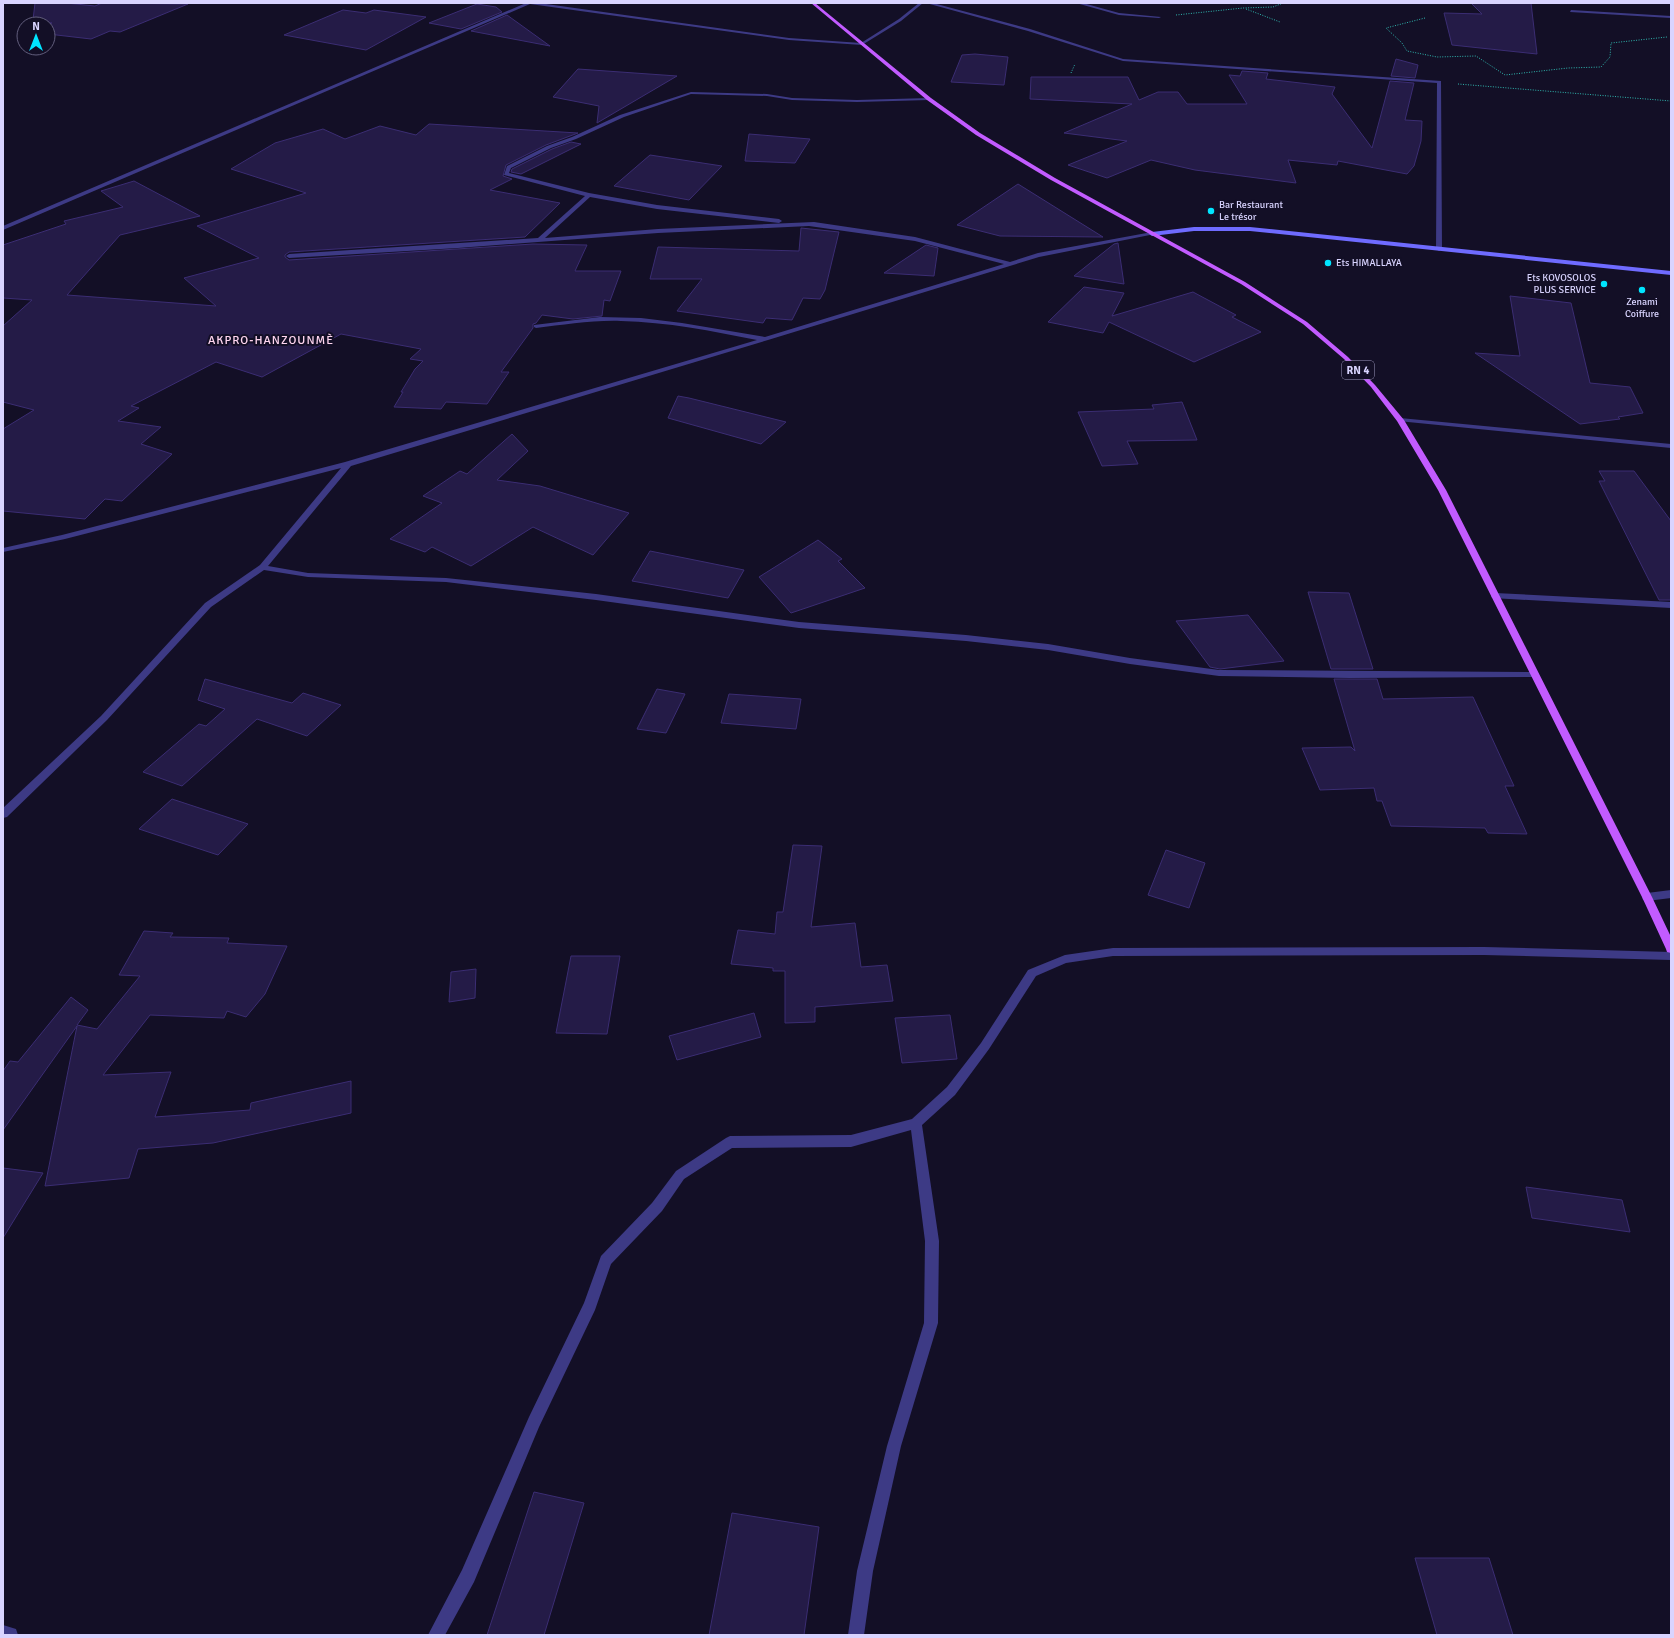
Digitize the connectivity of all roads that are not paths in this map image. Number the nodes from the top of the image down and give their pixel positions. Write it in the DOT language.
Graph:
graph roads {
  1 [pos="530,3"];
  2 [pos="813,3"];
  3 [pos="921,3"];
  4 [pos="928,3"];
  5 [pos="1078,3"];
  6 [pos="1571,11"];
  7 [pos="1159,17"];
  8 [pos="1671,17"];
  9 [pos="862,44"];
  10 [pos="929,99"];
  11 [pos="589,195"];
  12 [pos="814,224"];
  13 [pos="3,228"];
  14 [pos="1152,234"];
  15 [pos="539,240"];
  16 [pos="1439,249"];
  17 [pos="289,256"];
  18 [pos="1010,263"];
  19 [pos="1671,273"];
  20 [pos="536,326"];
  21 [pos="766,339"];
  22 [pos="1400,420"];
  23 [pos="1671,446"];
  24 [pos="348,464"];
  25 [pos="3,550"];
  26 [pos="263,567"];
  27 [pos="1495,596"];
  28 [pos="1671,605"];
  29 [pos="1535,675"];
  30 [pos="3,814"];
  31 [pos="1671,894"];
  32 [pos="1647,897"];
  33 [pos="1671,949"];
  34 [pos="1671,956"];
  35 [pos="916,1123"];
  36 [pos="3,1633"];
  37 [pos="10,1635"];
  38 [pos="436,1635"];
  39 [pos="856,1635"];
  1 -- 9 [label="street"];
  1 -- 13 [label="street"];
  2 -- 9 [label="main road, RN 4"];
  3 -- 9 [label="street"];
  4 -- 16 [label="street"];
  5 -- 7 [label="street"];
  6 -- 8 [label="street"];
  9 -- 10 [label="main road, RN 4"];
  10 -- 11 [label="street"];
  10 -- 14 [label="main road, RN 4"];
  11 -- 12 [label="street"];
  11 -- 15 [label="street"];
  12 -- 15 [label="street"];
  12 -- 18 [label="street"];
  14 -- 16 [label="main road"];
  14 -- 18 [label="street"];
  14 -- 22 [label="main road, RN 4"];
  15 -- 17 [label="street"];
  16 -- 19 [label="main road"];
  18 -- 21 [label="street"];
  20 -- 21 [label="street"];
  21 -- 24 [label="street"];
  22 -- 23 [label="street"];
  22 -- 27 [label="main road, RN 4"];
  24 -- 25 [label="street"];
  24 -- 26 [label="street"];
  26 -- 29 [label="street"];
  26 -- 30 [label="street"];
  27 -- 28 [label="street"];
  27 -- 29 [label="main road, RN 4"];
  29 -- 32 [label="main road, RN 4"];
  31 -- 32 [label="street"];
  32 -- 33 [label="main road, RN 4"];
  34 -- 35 [label="street"];
  35 -- 38 [label="street"];
  35 -- 39 [label="street"];
  36 -- 37 [label="street"];
}
